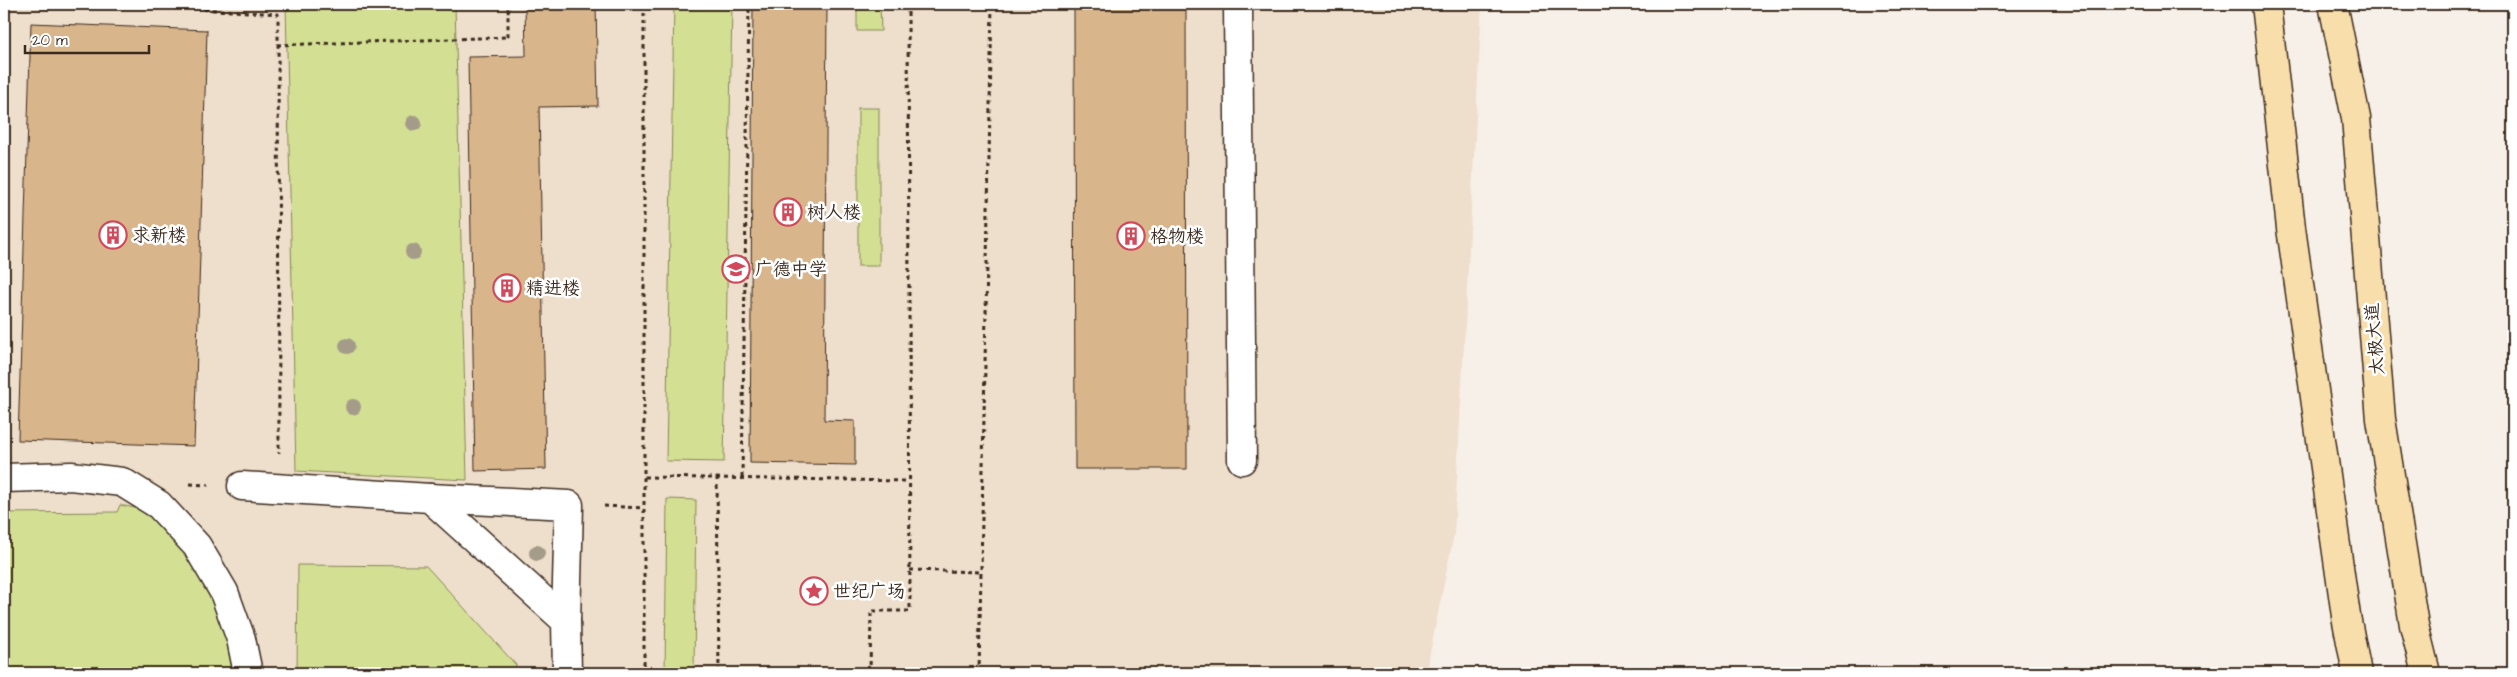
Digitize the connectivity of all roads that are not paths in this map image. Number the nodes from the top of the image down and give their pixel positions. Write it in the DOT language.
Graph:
graph roads {
  1 [pos="1238,4"];
  2 [pos="2266,4"];
  3 [pos="2333,4"];
  4 [pos="1242,460"];
  5 [pos="4,478"];
  6 [pos="242,486"];
  7 [pos="430,498"];
  8 [pos="566,622"];
  9 [pos="248,673"];
  10 [pos="567,673"];
  11 [pos="2357,673"];
  12 [pos="2426,673"];
  1 -- 4 [label="street"];
  2 -- 11 [label="main road"];
  3 -- 12 [label="main road, 太极大道"];
  5 -- 9 [label="street"];
  6 -- 7 [label="street"];
  7 -- 8 [label="street"];
  7 -- 8 [label="street"];
  8 -- 10 [label="street"];
}
